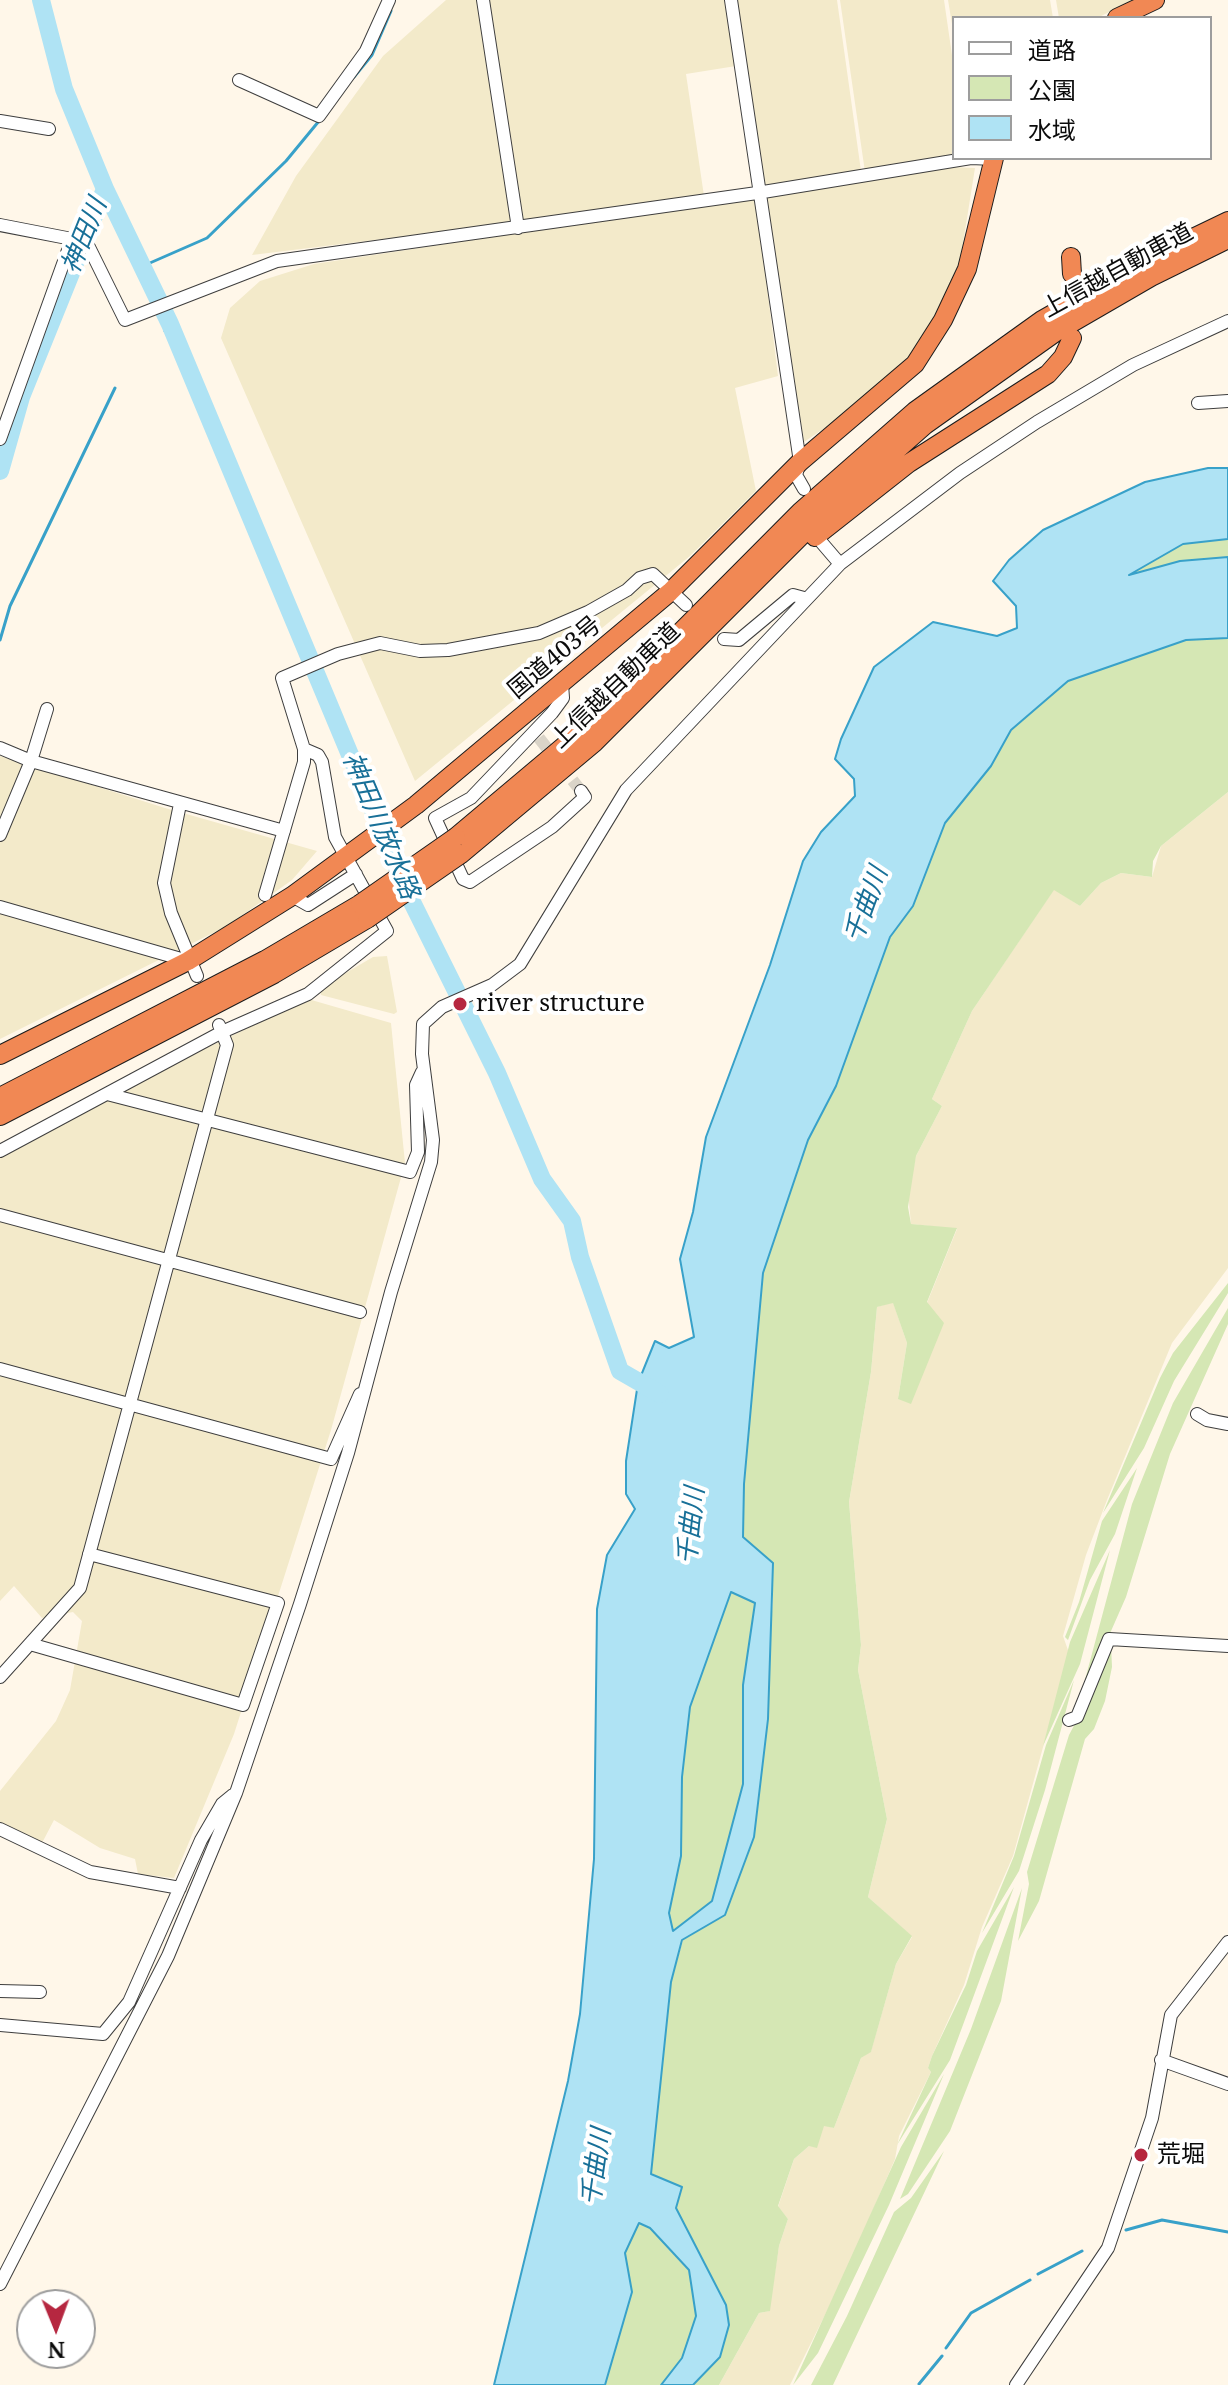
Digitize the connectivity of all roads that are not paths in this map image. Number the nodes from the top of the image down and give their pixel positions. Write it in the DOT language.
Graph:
graph roads {
  1 [pos="389,0"];
  2 [pos="483,0"];
  3 [pos="731,0"];
  4 [pos="1155,0"];
  5 [pos="1121,16"];
  6 [pos="239,80"];
  7 [pos="0,121"];
  8 [pos="49,129"];
  9 [pos="959,160"];
  10 [pos="994,160"];
  11 [pos="757,193"];
  12 [pos="1228,207"];
  13 [pos="1228,221"];
  14 [pos="0,225"];
  15 [pos="518,228"];
  16 [pos="72,239"];
  17 [pos="1228,239"];
  18 [pos="1042,320"];
  19 [pos="1228,321"];
  20 [pos="1072,338"];
  21 [pos="1228,401"];
  22 [pos="1198,403"];
  23 [pos="2,420"];
  24 [pos="0,439"];
  25 [pos="800,462"];
  26 [pos="804,489"];
  27 [pos="822,543"];
  28 [pos="840,564"];
  29 [pos="670,592"];
  30 [pos="804,598"];
  31 [pos="686,605"];
  32 [pos="724,639"];
  33 [pos="562,684"];
  34 [pos="639,700"];
  35 [pos="47,709"];
  36 [pos="0,748"];
  37 [pos="304,749"];
  38 [pos="31,761"];
  39 [pos="581,791"];
  40 [pos="180,804"];
  41 [pos="284,831"];
  42 [pos="0,835"];
  43 [pos="459,845"];
  44 [pos="352,853"];
  45 [pos="356,874"];
  46 [pos="265,895"];
  47 [pos="292,896"];
  48 [pos="0,907"];
  49 [pos="364,912"];
  50 [pos="179,937"];
  51 [pos="151,951"];
  52 [pos="192,969"];
  53 [pos="220,1029"];
  54 [pos="0,1055"];
  55 [pos="423,1068"];
  56 [pos="107,1094"];
  57 [pos="0,1097"];
  58 [pos="0,1116"];
  59 [pos="207,1118"];
  60 [pos="0,1151"];
  61 [pos="0,1215"];
  62 [pos="168,1261"];
  63 [pos="360,1312"];
  64 [pos="0,1369"];
  65 [pos="366,1385"];
  66 [pos="129,1404"];
  67 [pos="1197,1414"];
  68 [pos="1228,1424"];
  69 [pos="89,1554"];
  70 [pos="30,1644"];
  71 [pos="1228,1646"];
  72 [pos="0,1677"];
  73 [pos="1069,1720"];
  74 [pos="236,1793"];
  75 [pos="0,1829"];
  76 [pos="180,1888"];
  77 [pos="1228,1942"];
  78 [pos="0,1991"];
  79 [pos="40,1992"];
  80 [pos="0,2025"];
  81 [pos="1161,2060"];
  82 [pos="1228,2084"];
  83 [pos="0,2284"];
  84 [pos="1016,2385"];
  1 -- 6 [label="street"];
  2 -- 15 [label="street"];
  3 -- 11 [label="street"];
  4 -- 5 [label="highway"];
  7 -- 8 [label="street"];
  9 -- 11 [label="street"];
  10 -- 25 [label="highway, 国道403号"];
  11 -- 15 [label="street"];
  11 -- 25 [label="street"];
  12 -- 18 [label="highway"];
  13 -- 18 [label="highway, 上信越自動車道"];
  14 -- 16 [label="street"];
  15 -- 16 [label="street"];
  16 -- 23 [label="street"];
  17 -- 34 [label="highway, 上信越自動車道"];
  18 -- 43 [label="highway, 上信越自動車道"];
  19 -- 28 [label="street"];
  20 -- 34 [label="highway"];
  21 -- 22 [label="street"];
  23 -- 24 [label="street"];
  25 -- 26 [label="street"];
  25 -- 29 [label="highway, 国道403号"];
  27 -- 28 [label="street"];
  28 -- 30 [label="street"];
  29 -- 31 [label="street"];
  29 -- 33 [label="highway, 国道403号"];
  29 -- 37 [label="street"];
  30 -- 32 [label="street"];
  30 -- 55 [label="street"];
  33 -- 39 [label="street"];
  33 -- 44 [label="highway, 国道403号"];
  34 -- 43 [label="highway, 上信越自動車道"];
  35 -- 38 [label="street"];
  36 -- 38 [label="street"];
  37 -- 41 [label="street"];
  37 -- 44 [label="street"];
  38 -- 40 [label="street"];
  38 -- 42 [label="street"];
  40 -- 41 [label="street"];
  40 -- 50 [label="street"];
  41 -- 46 [label="street"];
  43 -- 49 [label="highway, 上信越自動車道, bridge"];
  44 -- 45 [label="street"];
  44 -- 47 [label="highway, 国道403号"];
  45 -- 47 [label="street"];
  45 -- 53 [label="street"];
  47 -- 52 [label="highway, 国道403号"];
  48 -- 51 [label="street"];
  49 -- 57 [label="highway, 上信越自動車道"];
  49 -- 58 [label="highway, 上信越自動車道"];
  50 -- 51 [label="street"];
  50 -- 52 [label="street"];
  51 -- 52 [label="street"];
  52 -- 54 [label="highway, 国道403号"];
  53 -- 56 [label="street"];
  53 -- 59 [label="street"];
  55 -- 59 [label="street"];
  55 -- 65 [label="street"];
  56 -- 59 [label="street"];
  56 -- 60 [label="street"];
  59 -- 62 [label="street"];
  61 -- 62 [label="street"];
  62 -- 63 [label="street"];
  62 -- 66 [label="street"];
  64 -- 66 [label="street"];
  65 -- 66 [label="street"];
  65 -- 74 [label="street"];
  66 -- 69 [label="street"];
  67 -- 68 [label="street"];
  69 -- 70 [label="street"];
  69 -- 70 [label="street"];
  70 -- 72 [label="street"];
  71 -- 73 [label="street"];
  74 -- 76 [label="street"];
  74 -- 83 [label="street"];
  75 -- 76 [label="street"];
  76 -- 80 [label="street"];
  77 -- 81 [label="street"];
  78 -- 79 [label="street"];
  81 -- 82 [label="street"];
  81 -- 84 [label="street"];
}
